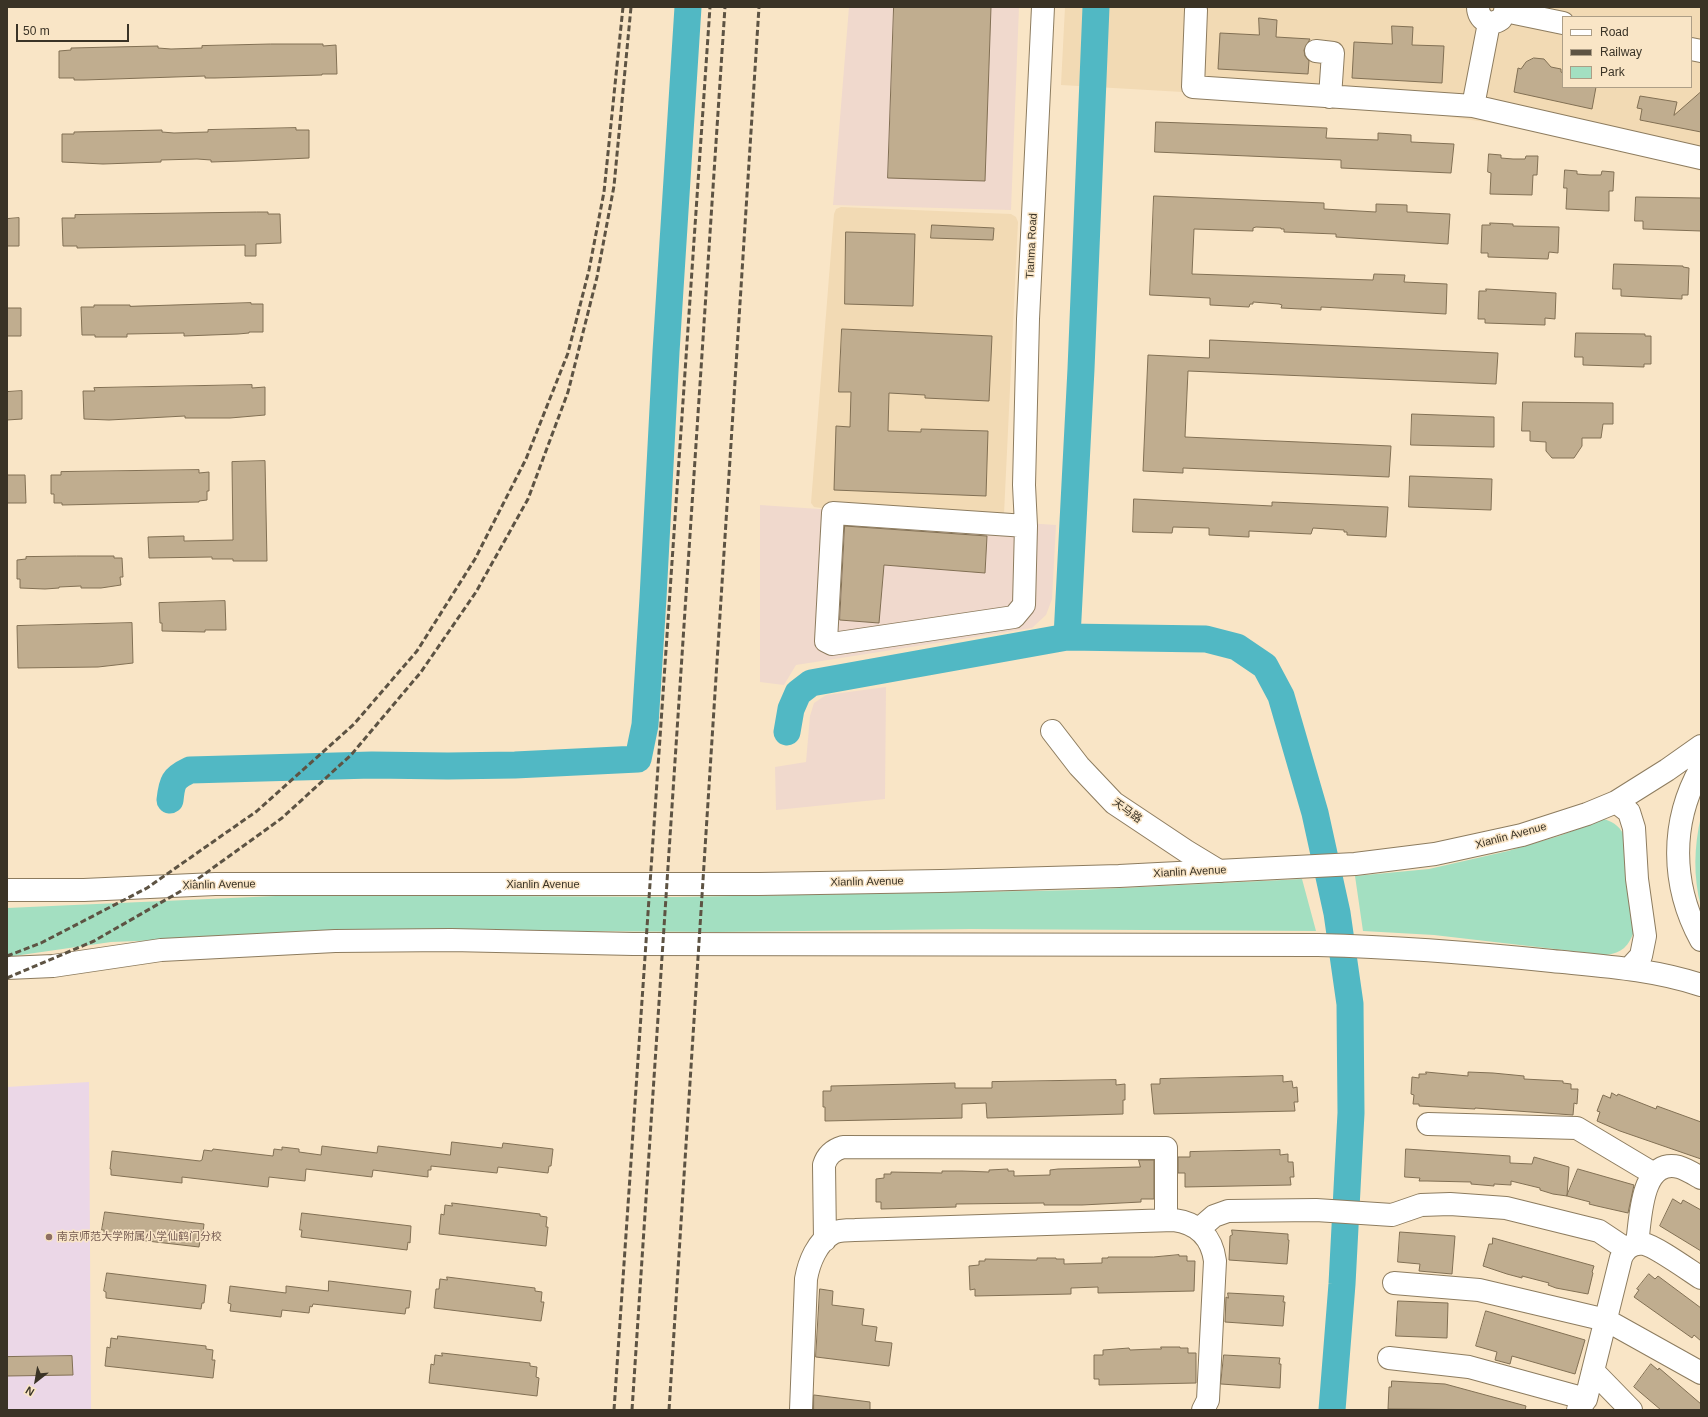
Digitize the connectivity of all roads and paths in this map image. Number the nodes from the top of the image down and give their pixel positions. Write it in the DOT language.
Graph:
graph roads {
  1 [pos="1043,7"];
  2 [pos="1468,7"];
  3 [pos="1196,8"];
  4 [pos="1491,11"];
  5 [pos="1562,23"];
  6 [pos="1333,53"];
  7 [pos="1330,97"];
  8 [pos="1472,106"];
  9 [pos="1701,158"];
  10 [pos="1026,526"];
  11 [pos="1052,731"];
  12 [pos="1701,746"];
  13 [pos="1701,768"];
  14 [pos="1616,802"];
  15 [pos="1219,871"];
  16 [pos="7,890"];
  17 [pos="1701,940"];
  18 [pos="7,968"];
  19 [pos="1629,969"];
  20 [pos="1701,985"];
  21 [pos="1428,1124"];
  22 [pos="1654,1174"];
  23 [pos="1701,1178"];
  24 [pos="1166,1220"];
  25 [pos="1199,1229"];
  26 [pos="825,1240"];
  27 [pos="1632,1246"];
  28 [pos="1701,1278"];
  29 [pos="1394,1283"];
  30 [pos="1606,1320"];
  31 [pos="1389,1358"];
  32 [pos="1593,1371"];
  33 [pos="1701,1373"];
  34 [pos="1582,1405"];
  35 [pos="801,1410"];
  36 [pos="1203,1410"];
  37 [pos="1631,1410"];
  1 -- 10 [label="main road, Tianma Road"];
  2 -- 4 [label="main road"];
  3 -- 7 [label="main road"];
  4 -- 5 [label="main road"];
  4 -- 8 [label="main road"];
  6 -- 7 [label="main road"];
  7 -- 8 [label="main road"];
  8 -- 9 [label="main road"];
  10 -- 10 [label="main road, Tianma Road"];
  11 -- 15 [label="main road, 天马路"];
  12 -- 14 [label="main road, Xianlin Avenue"];
  13 -- 17 [label="main road"];
  14 -- 15 [label="main road, Xianlin Avenue"];
  14 -- 19 [label="main road"];
  15 -- 16 [label="main road, Xianlin Avenue"];
  18 -- 19 [label="main road"];
  19 -- 20 [label="main road"];
  21 -- 22 [label="main road"];
  22 -- 23 [label="main road"];
  22 -- 27 [label="main road"];
  24 -- 25 [label="main road"];
  24 -- 26 [label="main road"];
  24 -- 26 [label="main road"];
  25 -- 27 [label="main road"];
  25 -- 36 [label="main road"];
  26 -- 35 [label="main road"];
  27 -- 28 [label="main road"];
  27 -- 30 [label="main road"];
  29 -- 30 [label="main road"];
  30 -- 32 [label="main road"];
  30 -- 33 [label="main road"];
  31 -- 34 [label="main road"];
  32 -- 34 [label="main road"];
  32 -- 37 [label="main road"];
}
